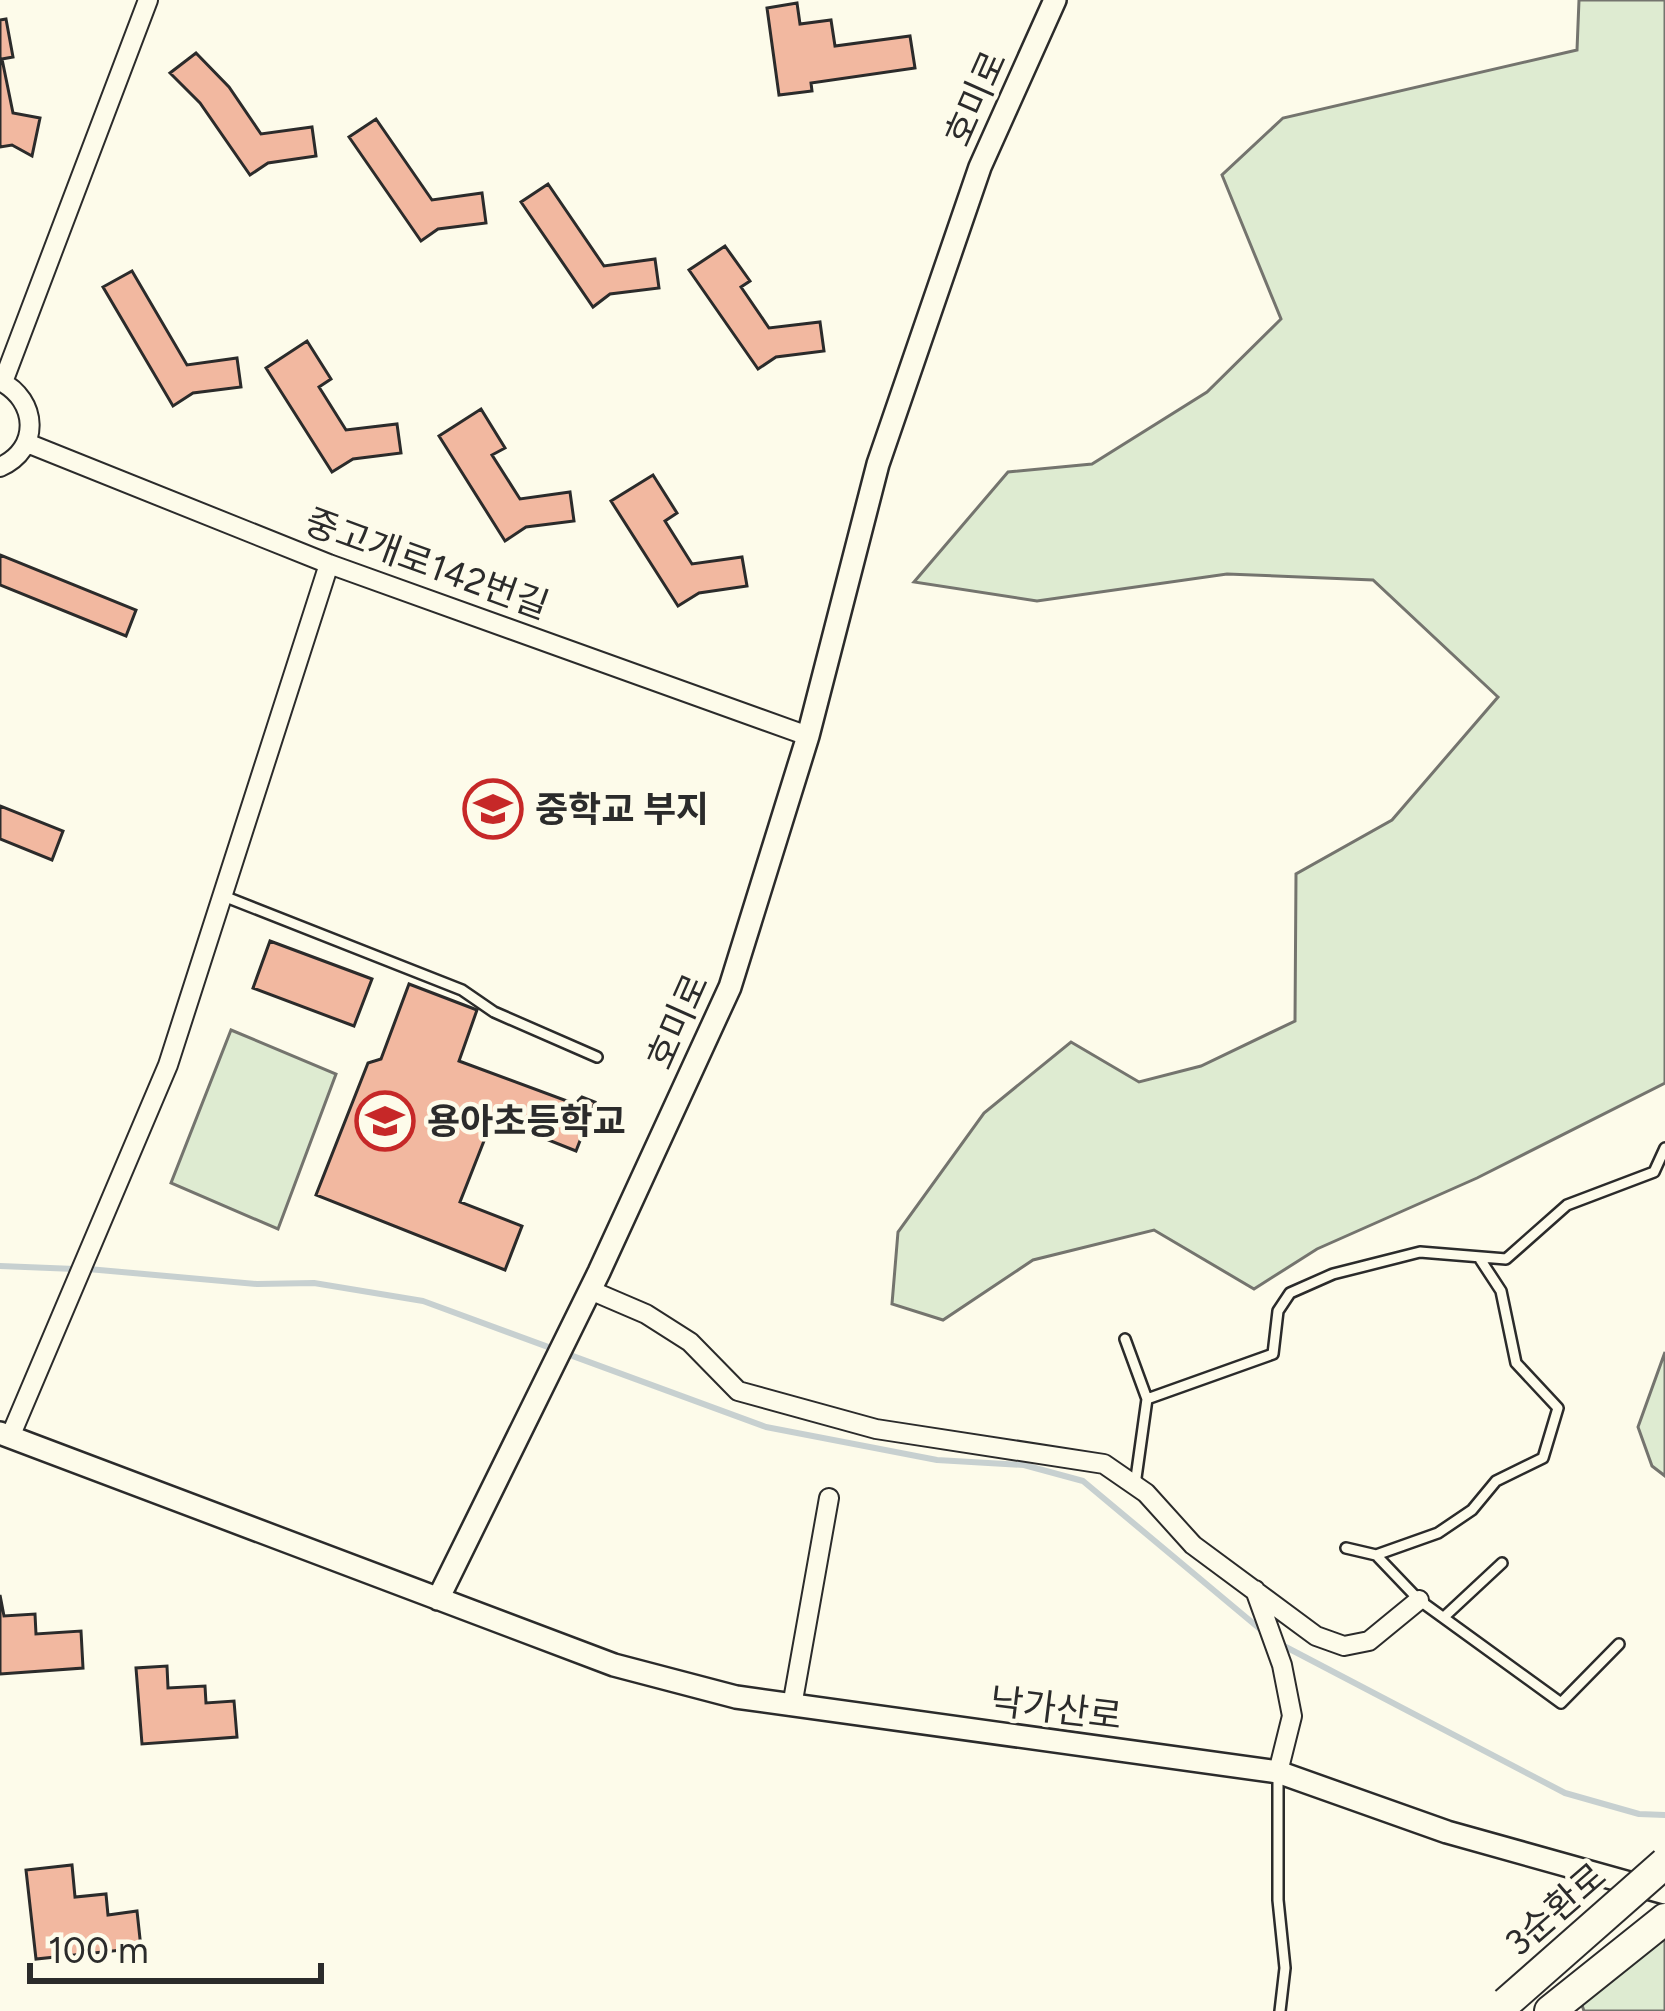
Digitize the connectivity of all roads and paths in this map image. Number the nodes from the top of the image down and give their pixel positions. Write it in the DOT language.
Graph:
graph roads {
  1 [pos="148,0"];
  2 [pos="1054,0"];
  3 [pos="1,381"];
  4 [pos="27,443"];
  5 [pos="0,466"];
  6 [pos="329,564"];
  7 [pos="808,736"];
  8 [pos="226,897"];
  9 [pos="597,1057"];
  10 [pos="1665,1148"];
  11 [pos="1480,1259"];
  12 [pos="590,1290"];
  13 [pos="1125,1339"];
  14 [pos="1147,1399"];
  15 [pos="5,1435"];
  16 [pos="1135,1485"];
  17 [pos="829,1498"];
  18 [pos="1346,1548"];
  19 [pos="1376,1555"];
  20 [pos="1502,1563"];
  21 [pos="1255,1591"];
  22 [pos="438,1599"];
  23 [pos="1419,1600"];
  24 [pos="1444,1617"];
  25 [pos="1619,1644"];
  26 [pos="792,1706"];
  27 [pos="1278,1772"];
  28 [pos="1665,1863"];
  29 [pos="1665,1894"];
  30 [pos="1665,1919"];
  31 [pos="1500,2007"];
  32 [pos="1280,2011"];
  33 [pos="1550,2011"];
  1 -- 3 [label="street"];
  2 -- 7 [label="street, 호미로"];
  3 -- 4 [label="street"];
  4 -- 5 [label="street"];
  4 -- 6 [label="street, 중고개로142번길"];
  6 -- 7 [label="street, 중고개로142번길"];
  6 -- 8 [label="street"];
  7 -- 12 [label="street, 호미로"];
  8 -- 9 [label="lane"];
  8 -- 15 [label="street"];
  10 -- 11 [label="lane"];
  11 -- 14 [label="lane"];
  11 -- 19 [label="lane"];
  12 -- 16 [label="street"];
  12 -- 22 [label="street, 호미로"];
  13 -- 14 [label="lane"];
  14 -- 16 [label="lane"];
  15 -- 22 [label="street"];
  16 -- 21 [label="street"];
  17 -- 26 [label="street"];
  18 -- 19 [label="lane"];
  19 -- 23 [label="lane"];
  20 -- 24 [label="lane"];
  21 -- 23 [label="street"];
  21 -- 27 [label="street"];
  22 -- 26 [label="street, 낙가산로"];
  23 -- 24 [label="lane"];
  24 -- 25 [label="lane"];
  26 -- 27 [label="street, 낙가산로"];
  27 -- 29 [label="street, 낙가산로"];
  27 -- 32 [label="lane"];
  28 -- 31 [label="highway, 3순환로, bridge"];
  30 -- 33 [label="highway, 3순환로"];
}
